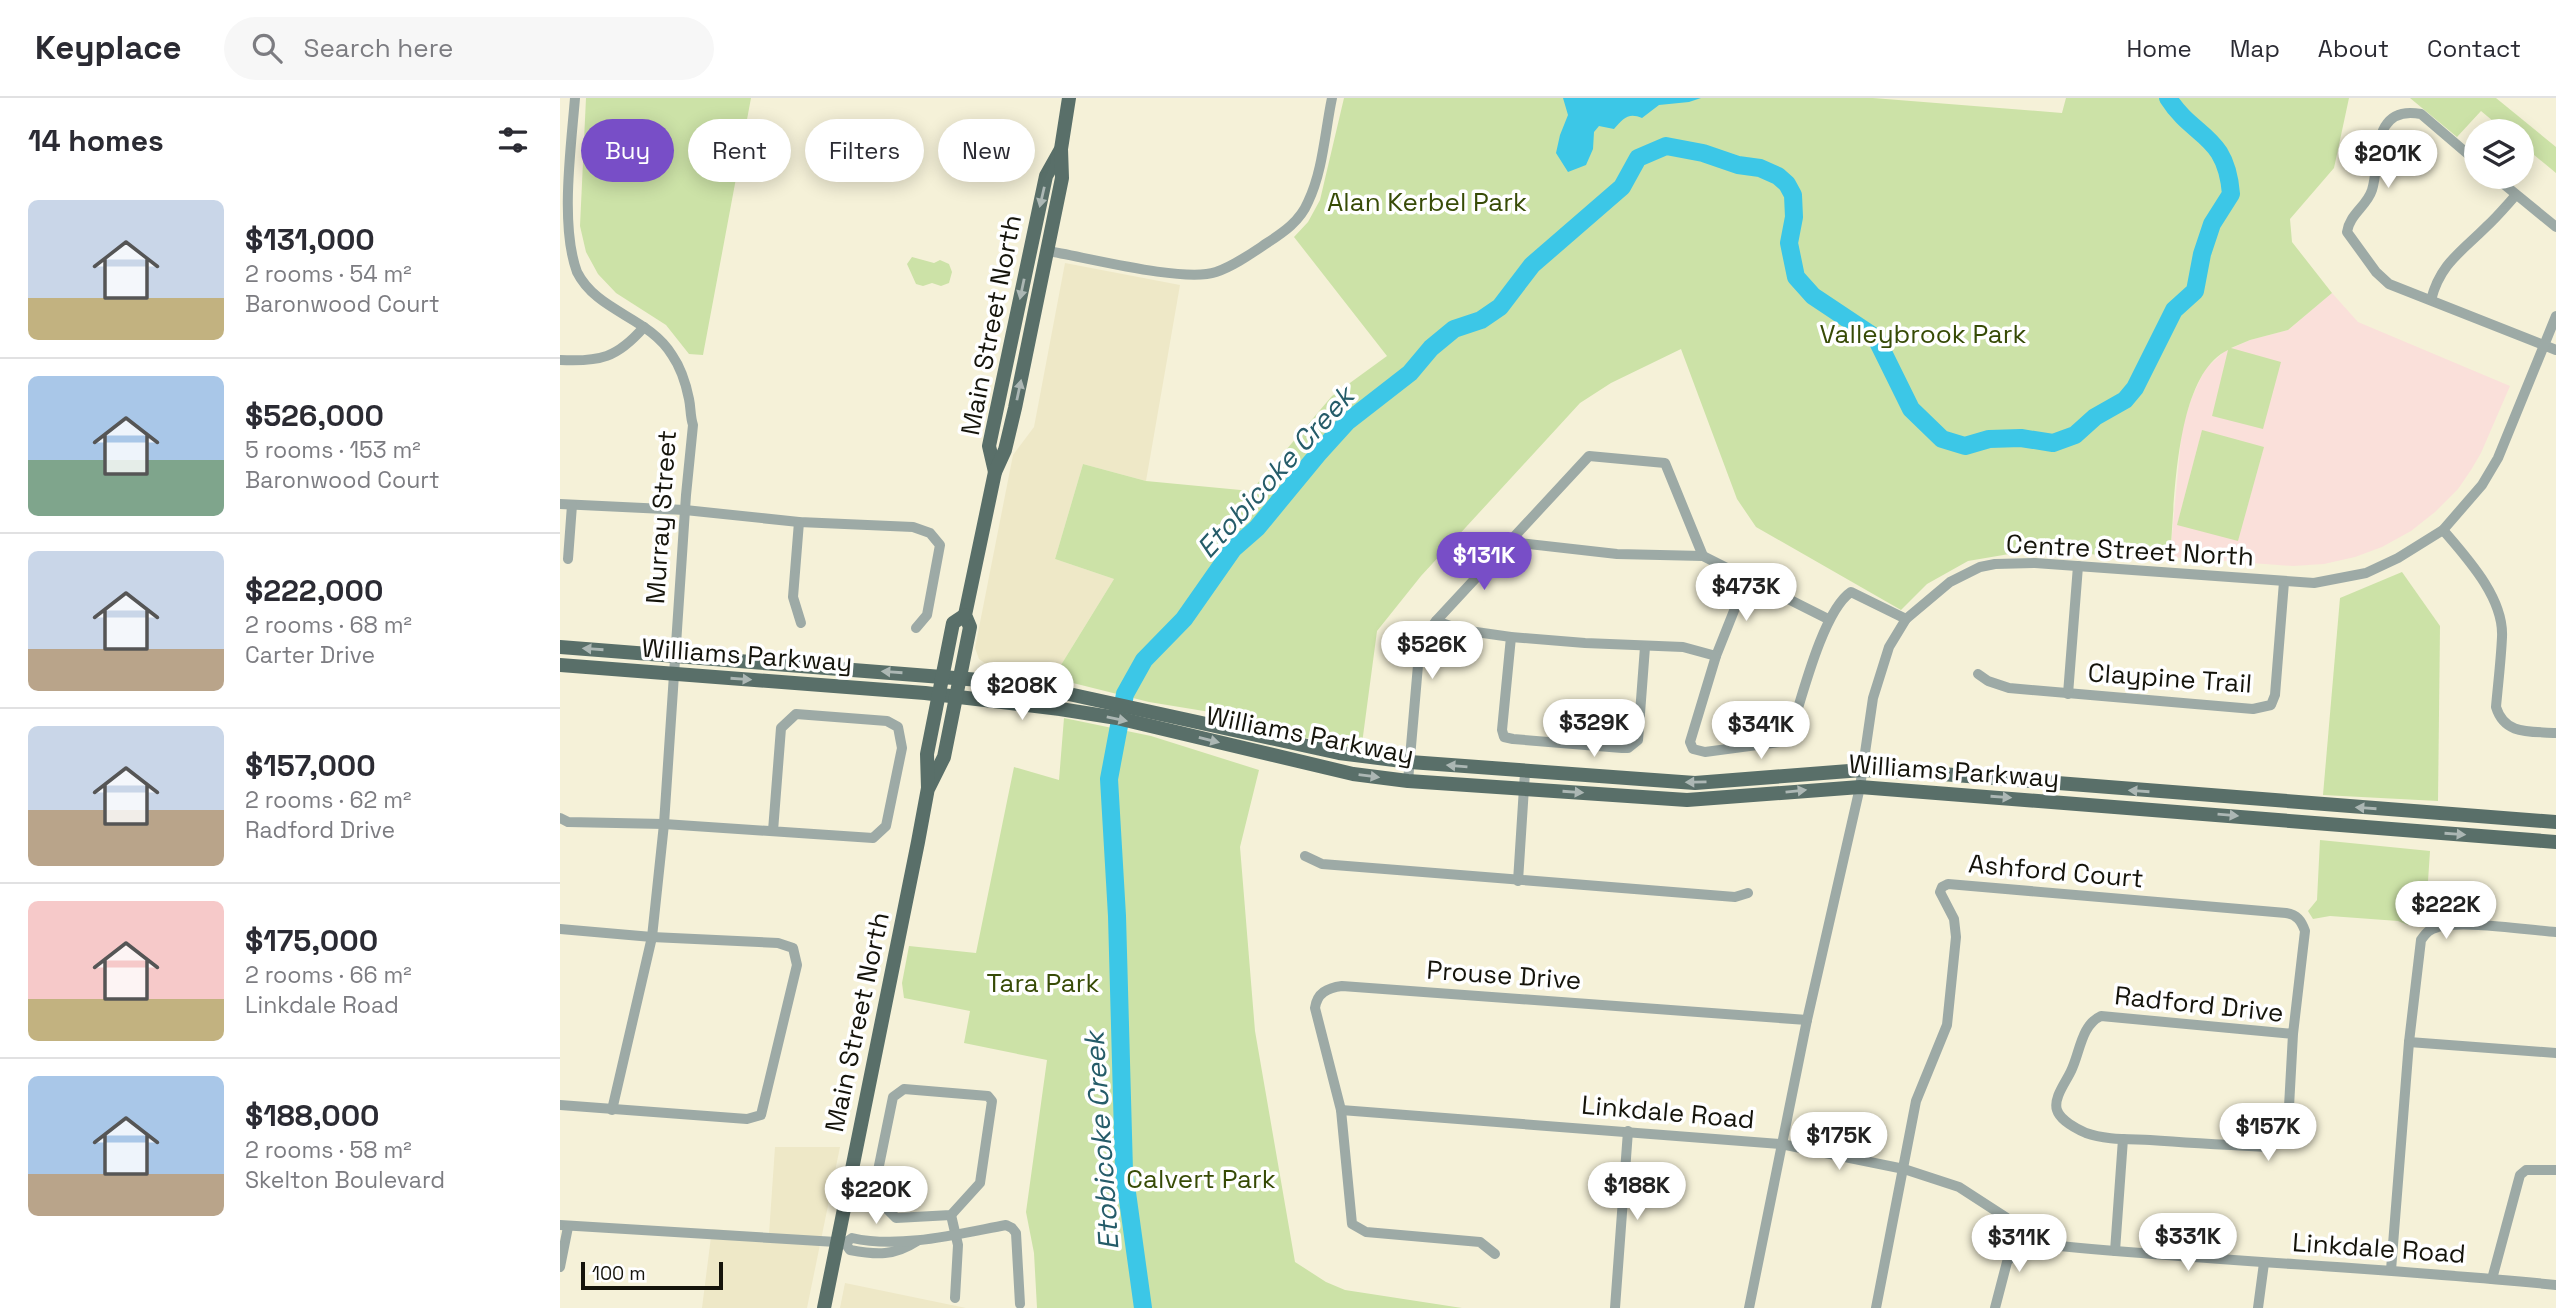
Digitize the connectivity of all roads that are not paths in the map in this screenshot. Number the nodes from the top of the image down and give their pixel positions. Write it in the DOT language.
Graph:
graph roads {
  1 [pos="575,98"];
  2 [pos="1069,98"];
  3 [pos="1332,98"];
  4 [pos="1061,149"];
  5 [pos="2464,151"];
  6 [pos="2509,189"];
  7 [pos="2516,195"];
  8 [pos="2556,228"];
  9 [pos="1048,251"];
  10 [pos="2431,300"];
  11 [pos="2556,316"];
  12 [pos="645,327"];
  13 [pos="2544,345"];
  14 [pos="2556,350"];
  15 [pos="560,359"];
  16 [pos="995,472"];
  17 [pos="560,504"];
  18 [pos="572,505"];
  19 [pos="685,510"];
  20 [pos="799,522"];
  21 [pos="2443,530"];
  22 [pos="1510,542"];
  23 [pos="1703,556"];
  24 [pos="568,559"];
  25 [pos="2078,566"];
  26 [pos="1747,578"];
  27 [pos="2284,582"];
  28 [pos="965,615"];
  29 [pos="1828,619"];
  30 [pos="1906,619"];
  31 [pos="1436,621"];
  32 [pos="801,623"];
  33 [pos="916,628"];
  34 [pos="1511,637"];
  35 [pos="1645,646"];
  36 [pos="560,647"];
  37 [pos="674,655"];
  38 [pos="1716,656"];
  39 [pos="560,665"];
  40 [pos="673,674"];
  41 [pos="1978,674"];
  42 [pos="942,676"];
  43 [pos="960,678"];
  44 [pos="939,694"];
  45 [pos="2068,694"];
  46 [pos="956,696"];
  47 [pos="1095,707"];
  48 [pos="1144,718"];
  49 [pos="2556,733"];
  50 [pos="1410,762"];
  51 [pos="1862,770"];
  52 [pos="1525,772"];
  53 [pos="1408,781"];
  54 [pos="928,788"];
  55 [pos="1525,788"];
  56 [pos="1860,788"];
  57 [pos="560,818"];
  58 [pos="2556,822"];
  59 [pos="664,824"];
  60 [pos="773,831"];
  61 [pos="2556,842"];
  62 [pos="1305,856"];
  63 [pos="1518,881"];
  64 [pos="1748,893"];
  65 [pos="560,929"];
  66 [pos="2556,932"];
  67 [pos="652,937"];
  68 [pos="1807,1020"];
  69 [pos="2293,1034"];
  70 [pos="2409,1042"];
  71 [pos="2556,1053"];
  72 [pos="560,1105"];
  73 [pos="612,1110"];
  74 [pos="1341,1111"];
  75 [pos="1628,1131"];
  76 [pos="2123,1139"];
  77 [pos="1781,1144"];
  78 [pos="1904,1169"];
  79 [pos="2556,1170"];
  80 [pos="951,1215"];
  81 [pos="564,1226"];
  82 [pos="2030,1233"];
  83 [pos="954,1234"];
  84 [pos="840,1243"];
  85 [pos="2115,1251"];
  86 [pos="1495,1254"];
  87 [pos="2264,1263"];
  88 [pos="560,1267"];
  89 [pos="2391,1270"];
  90 [pos="2492,1279"];
  91 [pos="2556,1285"];
  92 [pos="955,1297"];
  93 [pos="1020,1304"];
  94 [pos="824,1308"];
  95 [pos="1615,1308"];
  96 [pos="1749,1308"];
  97 [pos="1875,1308"];
  98 [pos="1995,1308"];
  99 [pos="2258,1308"];
  1 -- 12 [label="street, Murray Street"];
  2 -- 4 [label="main road, Main Street North"];
  3 -- 9 [label="street"];
  4 -- 9 [label="main road, Main Street North"];
  4 -- 16 [label="main road, Main Street North, one-way"];
  5 -- 10 [label="street"];
  6 -- 7 [label="street"];
  7 -- 8 [label="street"];
  7 -- 10 [label="street"];
  16 -- 9 [label="main road, Main Street North, one-way"];
  10 -- 13 [label="street"];
  11 -- 13 [label="street, Centre Street North"];
  12 -- 15 [label="street"];
  12 -- 19 [label="street, Murray Street"];
  13 -- 14 [label="street"];
  13 -- 21 [label="street, Centre Street North"];
  16 -- 28 [label="main road, Main Street North"];
  17 -- 18 [label="street"];
  18 -- 19 [label="street"];
  18 -- 24 [label="street"];
  19 -- 20 [label="street"];
  19 -- 37 [label="street, Murray Street"];
  20 -- 32 [label="street"];
  20 -- 33 [label="street"];
  21 -- 27 [label="street, Centre Street North"];
  21 -- 49 [label="street"];
  22 -- 23 [label="street"];
  22 -- 23 [label="street"];
  22 -- 31 [label="street"];
  23 -- 26 [label="street"];
  25 -- 27 [label="street, Centre Street North"];
  25 -- 30 [label="street, Centre Street North"];
  25 -- 45 [label="street, Claypine Trail"];
  26 -- 29 [label="street"];
  26 -- 38 [label="street"];
  27 -- 45 [label="street, Claypine Trail"];
  28 -- 42 [label="main road, Main Street North"];
  28 -- 43 [label="main road, Main Street North"];
  29 -- 30 [label="street"];
  29 -- 38 [label="street"];
  30 -- 51 [label="street, Centre Street North"];
  31 -- 34 [label="street"];
  31 -- 50 [label="street"];
  34 -- 35 [label="street"];
  34 -- 35 [label="street"];
  35 -- 38 [label="street"];
  37 -- 36 [label="main road, Williams Parkway, one-way"];
  37 -- 40 [label="street, Murray Street"];
  42 -- 37 [label="main road, Williams Parkway, one-way"];
  39 -- 40 [label="main road, Williams Parkway"];
  40 -- 44 [label="main road, Williams Parkway, one-way"];
  40 -- 59 [label="street, Murray Street"];
  41 -- 45 [label="street, Claypine Trail"];
  42 -- 43 [label="main road, Williams Parkway"];
  42 -- 44 [label="main road, Main Street North"];
  43 -- 46 [label="main road, Main Street North"];
  43 -- 47 [label="main road, Williams Parkway"];
  44 -- 46 [label="main road, Williams Parkway"];
  44 -- 54 [label="main road, Main Street North"];
  46 -- 47 [label="main road, Williams Parkway"];
  46 -- 54 [label="main road, Main Street North"];
  47 -- 48 [label="main road, Williams Parkway"];
  48 -- 50 [label="main road, Williams Parkway"];
  48 -- 53 [label="main road, Williams Parkway, one-way"];
  52 -- 50 [label="main road, Williams Parkway, one-way"];
  50 -- 53 [label="street"];
  51 -- 52 [label="main road, Williams Parkway, one-way"];
  51 -- 56 [label="street, Centre Street North"];
  58 -- 51 [label="main road, Williams Parkway, one-way"];
  52 -- 55 [label="street"];
  53 -- 55 [label="main road, Williams Parkway"];
  54 -- 84 [label="main road, Main Street North"];
  55 -- 56 [label="main road, Williams Parkway, one-way"];
  55 -- 63 [label="street"];
  56 -- 61 [label="main road, Williams Parkway, one-way"];
  56 -- 68 [label="street, Centre Street North"];
  57 -- 59 [label="street"];
  59 -- 60 [label="street"];
  59 -- 67 [label="street, Murray Street"];
  60 -- 60 [label="street"];
  62 -- 63 [label="street"];
  63 -- 64 [label="street"];
  65 -- 67 [label="street"];
  66 -- 70 [label="street"];
  67 -- 73 [label="street, Murray Street"];
  67 -- 73 [label="street"];
  68 -- 74 [label="street, Prouse Drive"];
  68 -- 77 [label="street, Centre Street North"];
  69 -- 76 [label="street, Radford Drive"];
  69 -- 76 [label="street, Radford Drive"];
  69 -- 78 [label="street, Ashford Court"];
  70 -- 71 [label="street"];
  70 -- 89 [label="street"];
  72 -- 73 [label="street"];
  74 -- 75 [label="street, Linkdale Road"];
  74 -- 86 [label="street"];
  75 -- 77 [label="street, Linkdale Road"];
  75 -- 95 [label="street"];
  76 -- 85 [label="street"];
  77 -- 78 [label="street, Linkdale Road"];
  77 -- 96 [label="street, Centre Street North"];
  78 -- 82 [label="street, Linkdale Road"];
  78 -- 97 [label="street"];
  79 -- 90 [label="street"];
  80 -- 80 [label="street"];
  80 -- 83 [label="street"];
  81 -- 84 [label="street"];
  81 -- 88 [label="street"];
  82 -- 85 [label="street, Linkdale Road"];
  82 -- 98 [label="street"];
  83 -- 84 [label="street"];
  83 -- 92 [label="street"];
  83 -- 93 [label="street"];
  84 -- 94 [label="main road, Main Street North"];
  85 -- 87 [label="street, Linkdale Road"];
  87 -- 89 [label="street, Linkdale Road"];
  87 -- 99 [label="street"];
  89 -- 90 [label="street, Linkdale Road"];
  90 -- 91 [label="street, Linkdale Road"];
}
